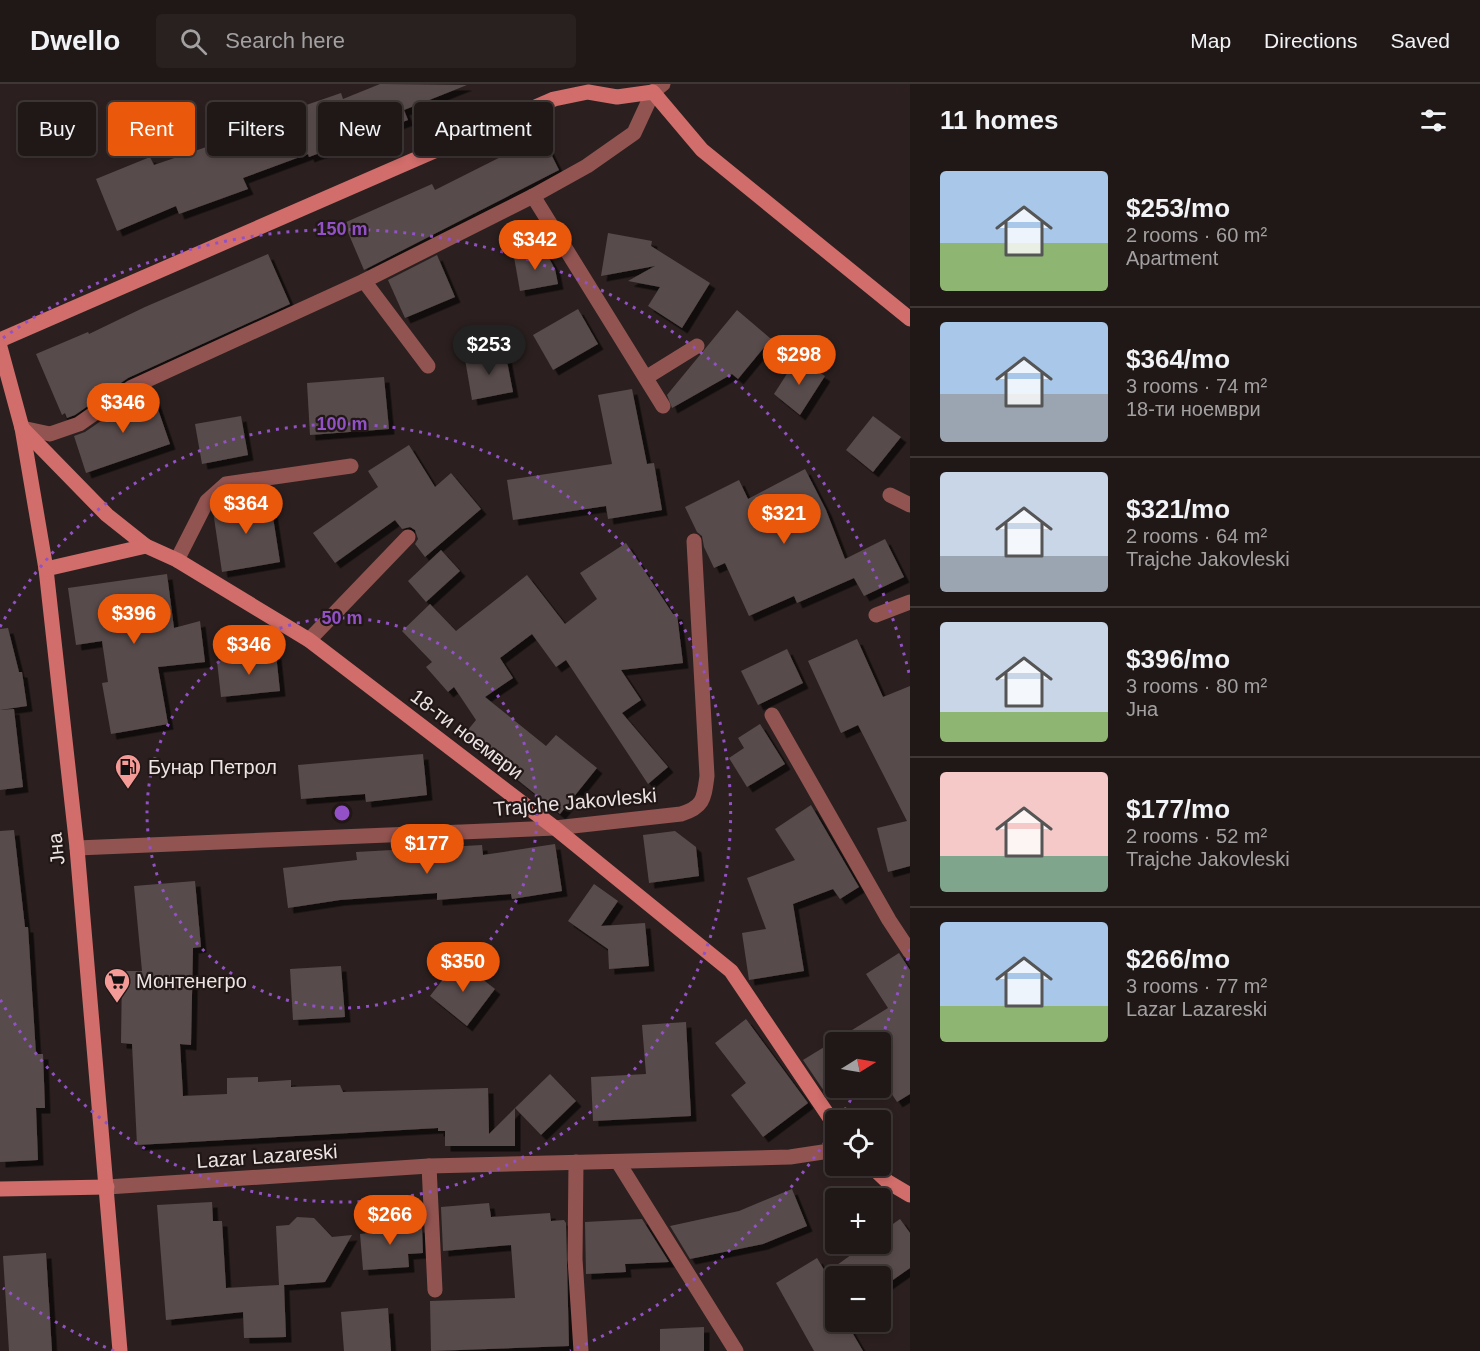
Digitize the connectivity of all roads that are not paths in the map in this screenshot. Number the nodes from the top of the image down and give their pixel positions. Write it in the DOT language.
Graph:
graph roads {
  1 [pos="658,88"];
  2 [pos="533,196"];
  3 [pos="364,280"];
  4 [pos="910,319"];
  5 [pos="0,340"];
  6 [pos="697,346"];
  7 [pos="0,347"];
  8 [pos="428,366"];
  9 [pos="647,377"];
  10 [pos="663,406"];
  11 [pos="22,428"];
  12 [pos="351,466"];
  13 [pos="890,495"];
  14 [pos="910,506"];
  15 [pos="408,537"];
  16 [pos="694,541"];
  17 [pos="146,546"];
  18 [pos="177,560"];
  19 [pos="46,569"];
  20 [pos="910,602"];
  21 [pos="876,615"];
  22 [pos="309,640"];
  23 [pos="772,715"];
  24 [pos="555,828"];
  25 [pos="77,848"];
  26 [pos="910,952"];
  27 [pos="825,1111"];
  28 [pos="825,1152"];
  29 [pos="576,1162"];
  30 [pos="618,1162"];
  31 [pos="429,1166"];
  32 [pos="882,1176"];
  33 [pos="107,1187"];
  34 [pos="0,1189"];
  35 [pos="910,1195"];
  36 [pos="435,1290"];
  37 [pos="120,1351"];
  38 [pos="581,1351"];
  39 [pos="736,1351"];
  1 -- 2 [label="street"];
  1 -- 4 [label="street"];
  1 -- 5 [label="street"];
  2 -- 3 [label="street"];
  2 -- 9 [label="street"];
  3 -- 8 [label="street"];
  3 -- 11 [label="street"];
  6 -- 9 [label="street"];
  7 -- 11 [label="street, Јна"];
  9 -- 10 [label="street"];
  11 -- 17 [label="street, 18-ти ноември"];
  11 -- 19 [label="street, Јна"];
  12 -- 18 [label="street"];
  13 -- 14 [label="street"];
  15 -- 22 [label="street"];
  16 -- 24 [label="street, Trajche Jakovleski"];
  17 -- 18 [label="street, 18-ти ноември"];
  17 -- 19 [label="street"];
  18 -- 22 [label="street, 18-ти ноември"];
  19 -- 25 [label="street, Јна"];
  20 -- 21 [label="street"];
  22 -- 24 [label="street, 18-ти ноември"];
  23 -- 26 [label="street"];
  24 -- 25 [label="street, Trajche Jakovleski"];
  24 -- 27 [label="street, 18-ти ноември"];
  25 -- 33 [label="street, Јна"];
  28 -- 30 [label="street, Lazar Lazareski"];
  29 -- 30 [label="street, Lazar Lazareski"];
  29 -- 31 [label="street, Lazar Lazareski"];
  29 -- 38 [label="street"];
  30 -- 39 [label="street"];
  31 -- 33 [label="street, Lazar Lazareski"];
  31 -- 36 [label="street"];
  32 -- 35 [label="street"];
  33 -- 34 [label="street"];
  33 -- 37 [label="street, Јна"];
}
